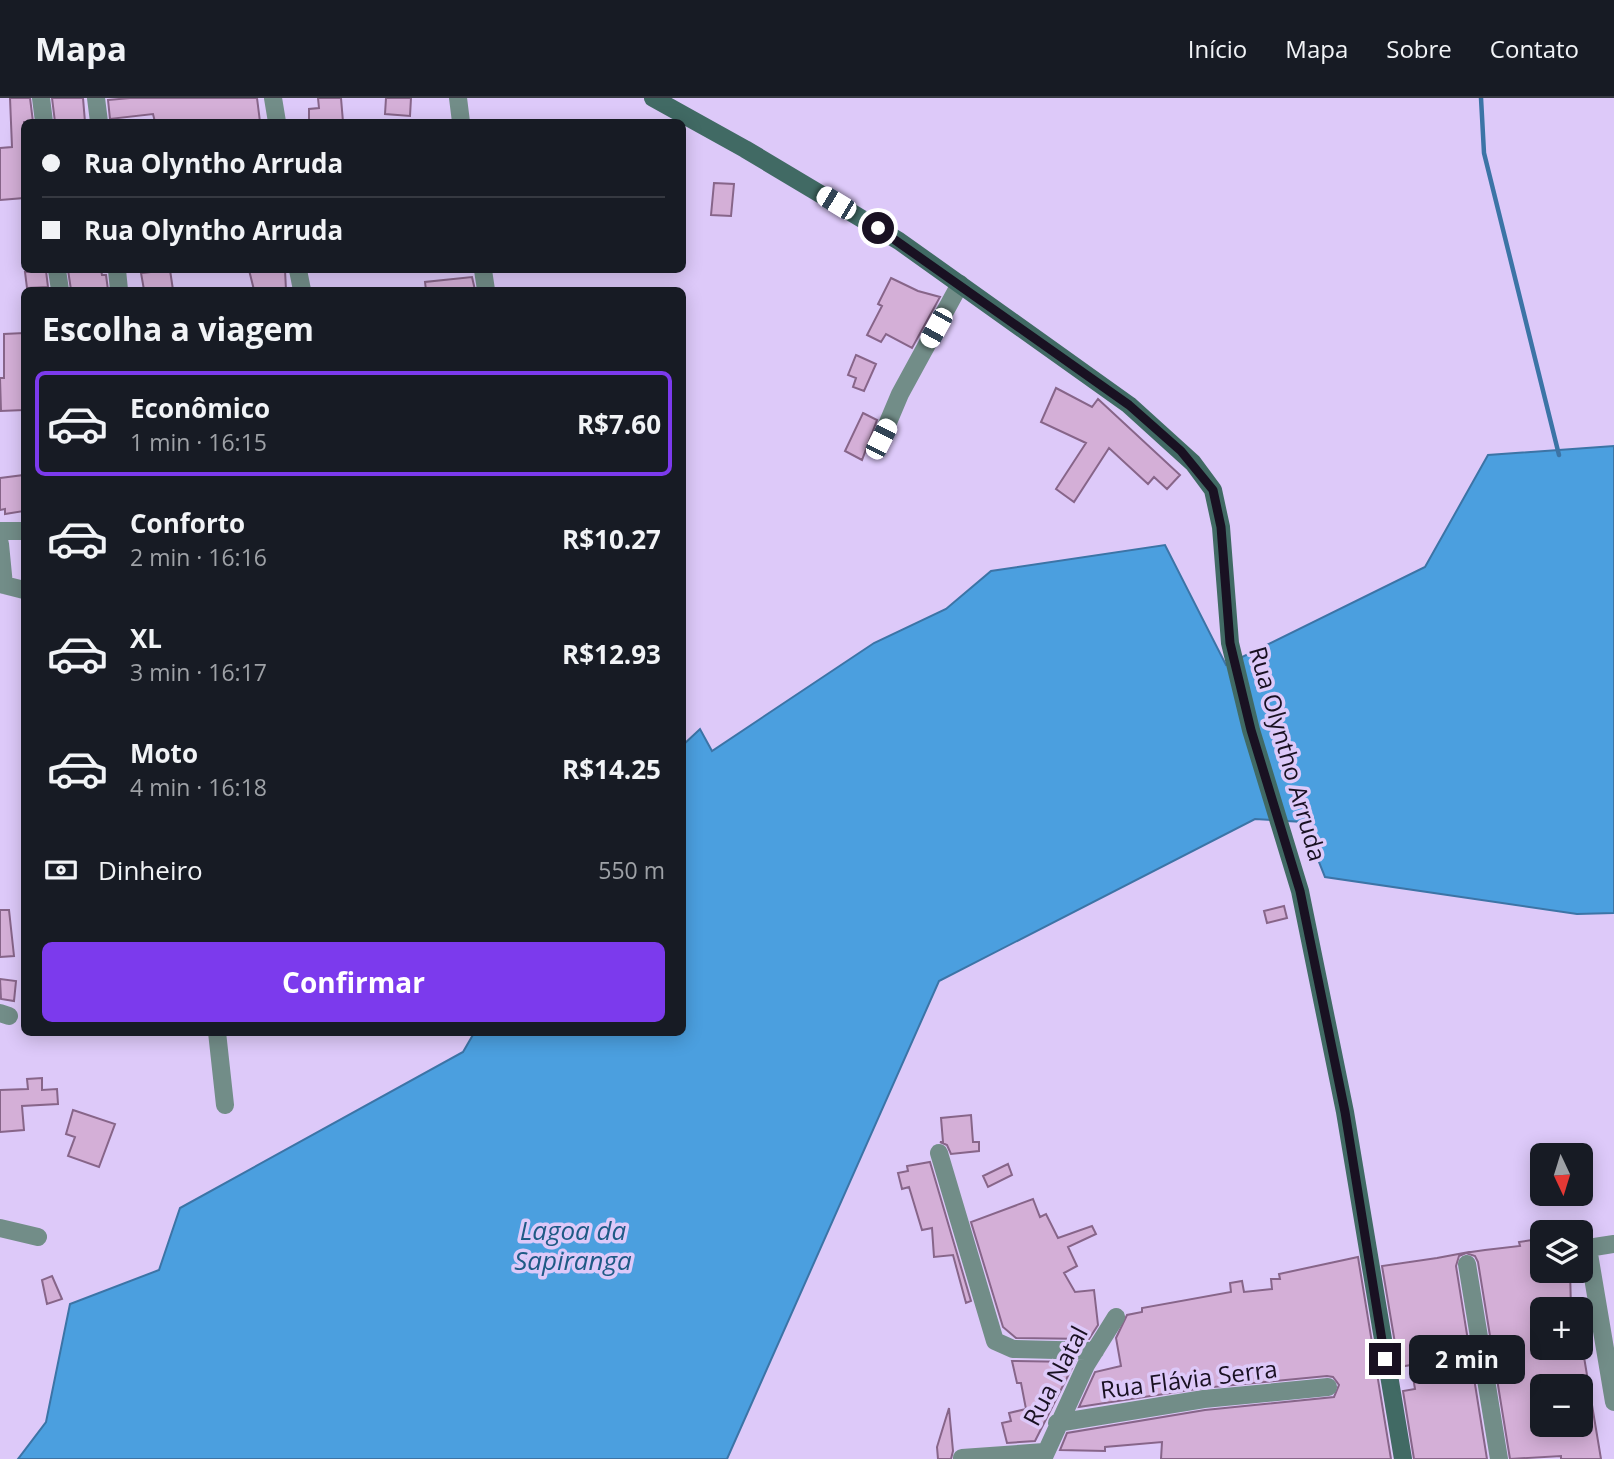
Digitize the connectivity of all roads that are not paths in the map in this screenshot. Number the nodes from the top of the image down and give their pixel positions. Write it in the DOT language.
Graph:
graph roads {
  1 [pos="41,98"];
  2 [pos="96,98"];
  3 [pos="273,98"];
  4 [pos="458,98"];
  5 [pos="653,98"];
  6 [pos="44,119"];
  7 [pos="99,119"];
  8 [pos="276,119"];
  9 [pos="461,119"];
  10 [pos="960,284"];
  11 [pos="881,439"];
  12 [pos="0,531"];
  13 [pos="21,531"];
  14 [pos="0,544"];
  15 [pos="2,584"];
  16 [pos="21,589"];
  17 [pos="217,1036"];
  18 [pos="225,1105"];
  19 [pos="939,1153"];
  20 [pos="0,1228"];
  21 [pos="38,1237"];
  22 [pos="1614,1244"];
  23 [pos="1467,1264"];
  24 [pos="1116,1317"];
  25 [pos="1095,1350"];
  26 [pos="1328,1387"];
  27 [pos="1614,1402"];
  28 [pos="1057,1423"];
  29 [pos="1044,1455"];
  30 [pos="962,1458"];
  31 [pos="1403,1459"];
  32 [pos="1499,1459"];
  1 -- 6 [label="street"];
  2 -- 7 [label="street"];
  3 -- 8 [label="street"];
  4 -- 9 [label="street"];
  5 -- 10 [label="street, Rua Olyntho Arruda"];
  10 -- 11 [label="street"];
  10 -- 31 [label="street, Rua Olyntho Arruda"];
  12 -- 13 [label="street"];
  14 -- 15 [label="street"];
  15 -- 16 [label="street"];
  17 -- 18 [label="street"];
  19 -- 25 [label="street"];
  20 -- 21 [label="street"];
  22 -- 27 [label="street"];
  23 -- 32 [label="street"];
  24 -- 25 [label="street, Rua Natal"];
  25 -- 28 [label="street, Rua Natal"];
  26 -- 28 [label="street, Rua Flávia Serra"];
  28 -- 29 [label="street, Rua Natal"];
  29 -- 30 [label="street"];
}
